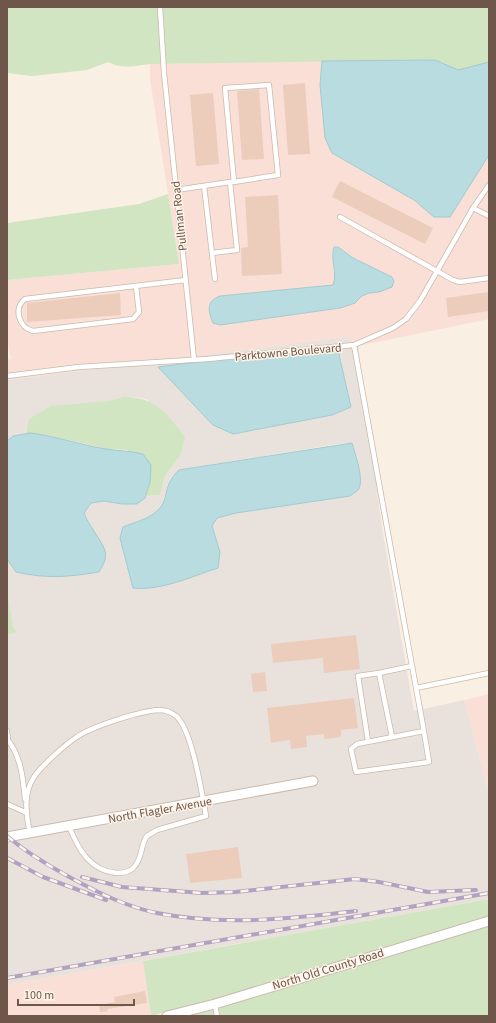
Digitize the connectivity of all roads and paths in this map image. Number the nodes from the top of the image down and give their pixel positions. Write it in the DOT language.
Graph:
graph roads {
  1 [pos="160,7"];
  2 [pos="232,182"];
  3 [pos="489,185"];
  4 [pos="204,186"];
  5 [pos="176,190"];
  6 [pos="473,208"];
  7 [pos="489,216"];
  8 [pos="340,217"];
  9 [pos="212,253"];
  10 [pos="436,272"];
  11 [pos="489,278"];
  12 [pos="215,279"];
  13 [pos="186,280"];
  14 [pos="136,286"];
  15 [pos="354,345"];
  16 [pos="194,360"];
  17 [pos="7,376"];
  18 [pos="412,666"];
  19 [pos="379,673"];
  20 [pos="489,673"];
  21 [pos="416,688"];
  22 [pos="7,731"];
  23 [pos="424,731"];
  24 [pos="392,737"];
  25 [pos="7,740"];
  26 [pos="368,741"];
  27 [pos="313,781"];
  28 [pos="203,802"];
  29 [pos="7,804"];
  30 [pos="27,812"];
  31 [pos="69,826"];
  32 [pos="30,833"];
  33 [pos="7,837"];
  34 [pos="489,921"];
  35 [pos="215,1004"];
  36 [pos="167,1016"];
  37 [pos="217,1016"];
  1 -- 5 [label="lane, Pullman Road"];
  2 -- 2 [label="lane"];
  2 -- 4 [label="lane"];
  2 -- 9 [label="lane"];
  3 -- 6 [label="lane, Parktowne Boulevard"];
  4 -- 5 [label="lane"];
  4 -- 9 [label="lane"];
  5 -- 13 [label="lane, Pullman Road"];
  6 -- 7 [label="lane"];
  6 -- 10 [label="lane, Parktowne Boulevard"];
  8 -- 10 [label="lane"];
  9 -- 12 [label="lane"];
  10 -- 11 [label="lane"];
  10 -- 15 [label="lane, Parktowne Boulevard"];
  13 -- 14 [label="lane"];
  13 -- 16 [label="lane, Pullman Road"];
  14 -- 14 [label="lane"];
  15 -- 16 [label="lane, Parktowne Boulevard"];
  15 -- 18 [label="lane"];
  16 -- 17 [label="lane, Parktowne Boulevard"];
  18 -- 19 [label="lane"];
  18 -- 21 [label="lane"];
  19 -- 24 [label="lane"];
  19 -- 26 [label="lane"];
  20 -- 21 [label="lane"];
  21 -- 23 [label="lane"];
  22 -- 25 [label="lane"];
  23 -- 24 [label="lane"];
  23 -- 26 [label="lane"];
  24 -- 26 [label="lane"];
  25 -- 30 [label="lane"];
  27 -- 28 [label="street, North Flagler Avenue"];
  28 -- 30 [label="lane"];
  28 -- 31 [label="street, North Flagler Avenue"];
  28 -- 31 [label="lane"];
  29 -- 30 [label="lane"];
  30 -- 32 [label="lane"];
  31 -- 32 [label="street, North Flagler Avenue"];
  32 -- 33 [label="street, North Flagler Avenue"];
  34 -- 35 [label="street, North Old County Road"];
  35 -- 36 [label="street, North Old County Road"];
  35 -- 37 [label="lane"];
}
